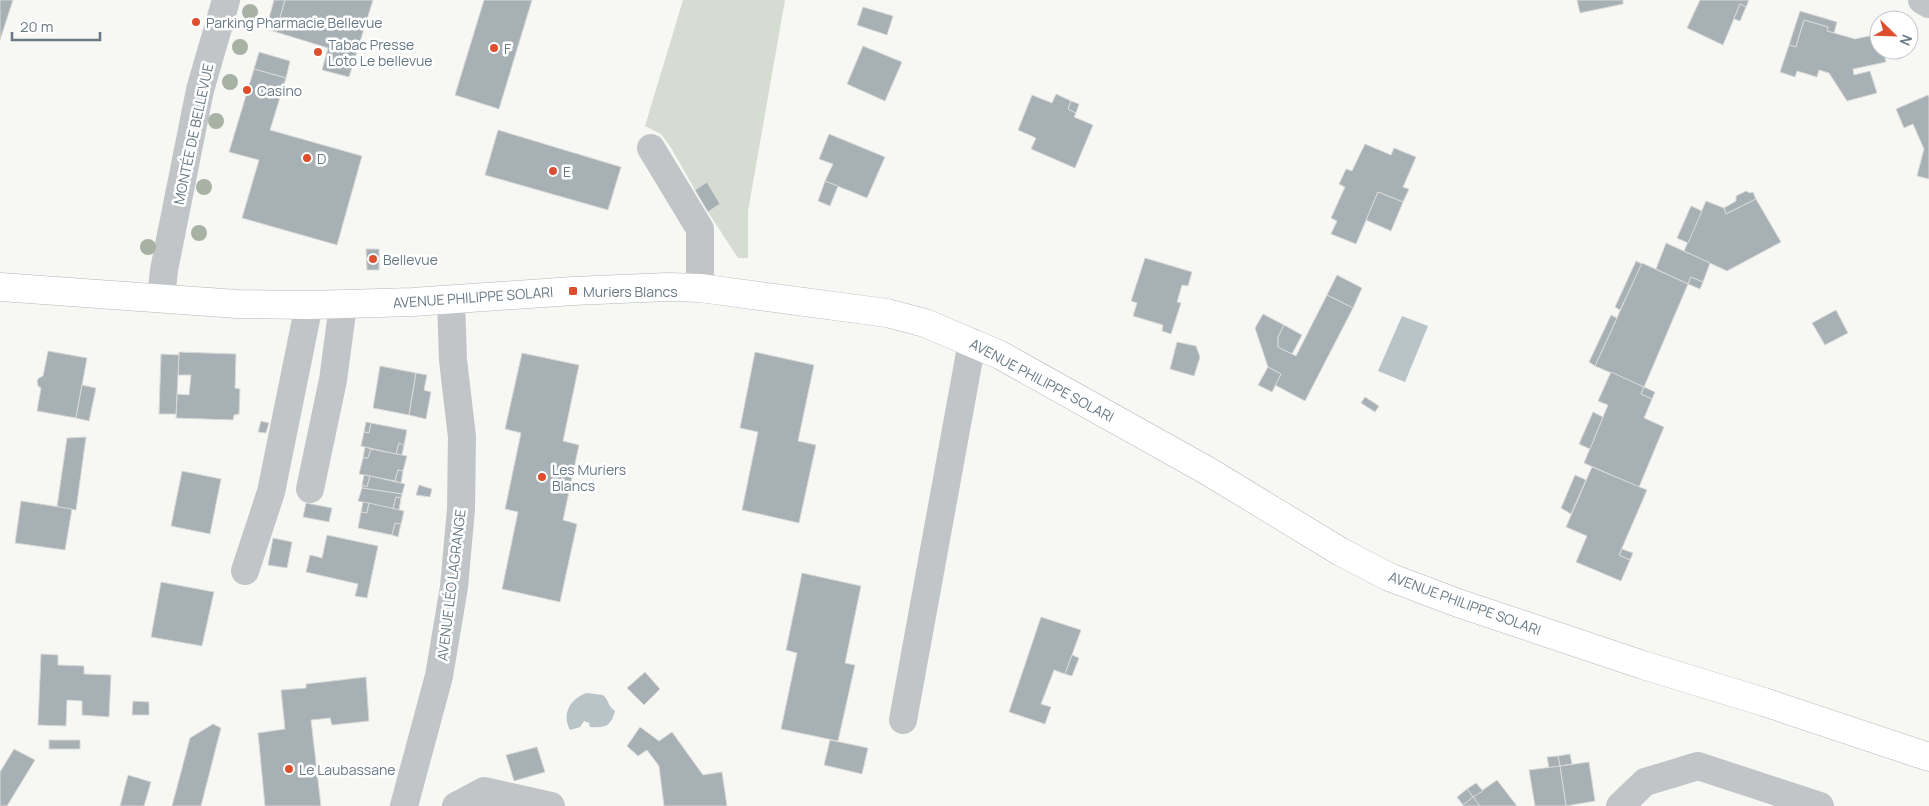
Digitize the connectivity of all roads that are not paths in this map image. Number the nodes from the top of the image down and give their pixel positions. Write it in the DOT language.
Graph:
graph roads {
  1 [pos="226,0"];
  2 [pos="1922,0"];
  3 [pos="1929,4"];
  4 [pos="651,148"];
  5 [pos="0,287"];
  6 [pos="700,288"];
  7 [pos="161,298"];
  8 [pos="451,300"];
  9 [pos="309,305"];
  10 [pos="343,305"];
  11 [pos="972,342"];
  12 [pos="310,489"];
  13 [pos="245,571"];
  14 [pos="903,720"];
  15 [pos="1929,757"];
  16 [pos="404,806"];
  17 [pos="456,806"];
  18 [pos="551,806"];
  19 [pos="1620,806"];
  20 [pos="1820,806"];
  1 -- 7 [label="street, MONTÉE DE BELLEVUE"];
  2 -- 3 [label="street"];
  4 -- 6 [label="street"];
  5 -- 7 [label="main road, AVENUE PHILIPPE SOLARI"];
  6 -- 8 [label="main road, AVENUE PHILIPPE SOLARI"];
  6 -- 11 [label="main road, AVENUE PHILIPPE SOLARI"];
  7 -- 9 [label="main road, AVENUE PHILIPPE SOLARI"];
  8 -- 10 [label="main road, AVENUE PHILIPPE SOLARI"];
  8 -- 16 [label="street, AVENUE LÉO LAGRANGE"];
  9 -- 10 [label="main road, AVENUE PHILIPPE SOLARI"];
  9 -- 13 [label="street"];
  10 -- 12 [label="street"];
  11 -- 14 [label="street"];
  11 -- 15 [label="main road, AVENUE PHILIPPE SOLARI"];
  17 -- 18 [label="street"];
  19 -- 20 [label="street"];
}
